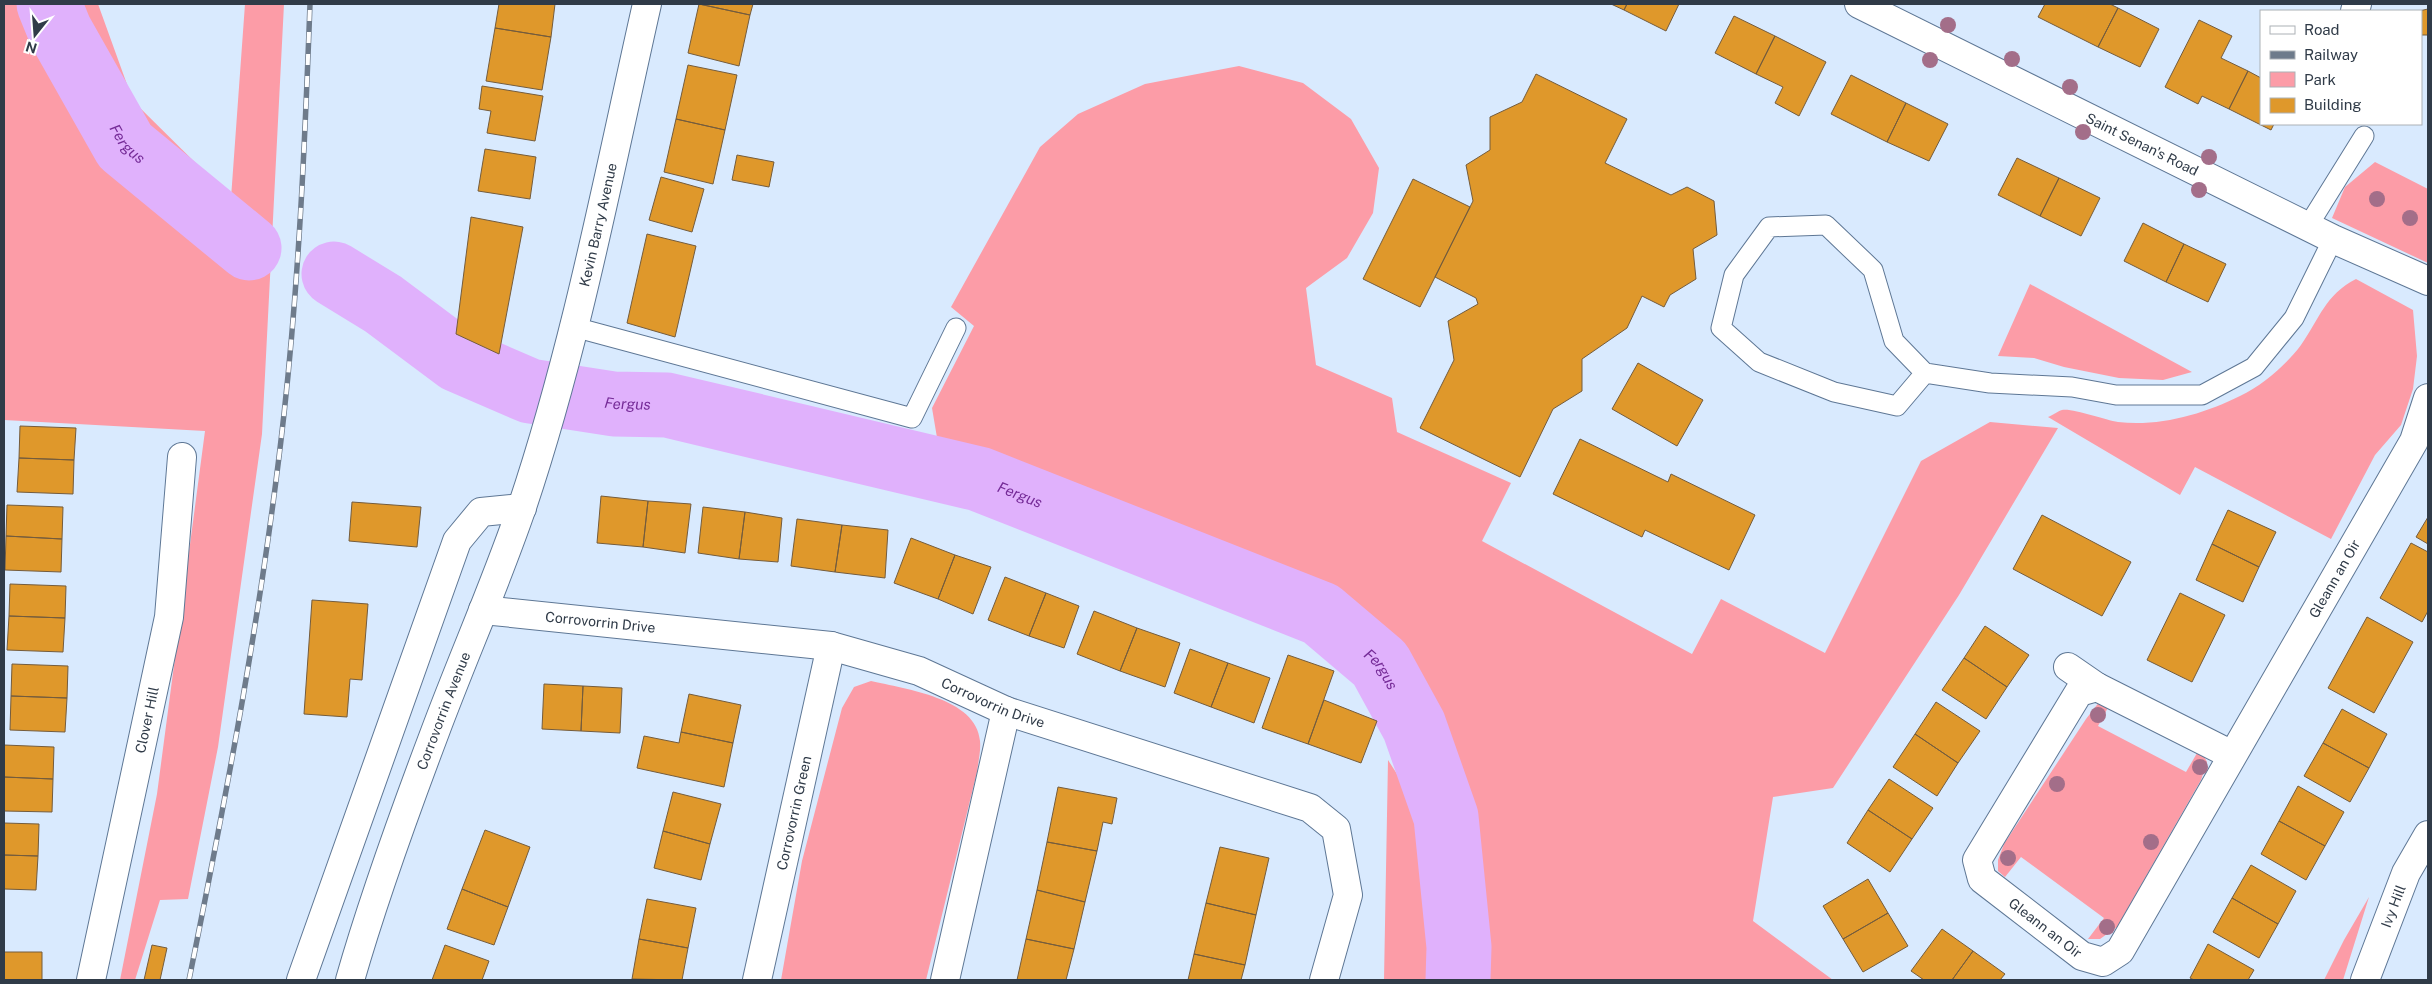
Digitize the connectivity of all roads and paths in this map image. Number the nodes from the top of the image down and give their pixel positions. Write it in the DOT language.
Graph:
graph roads {
  1 [pos="647,4"];
  2 [pos="1858,4"];
  3 [pos="2364,136"];
  4 [pos="2308,226"];
  5 [pos="2333,239"];
  6 [pos="2428,281"];
  7 [pos="574,327"];
  8 [pos="956,328"];
  9 [pos="1925,373"];
  10 [pos="2428,398"];
  11 [pos="541,444"];
  12 [pos="182,457"];
  13 [pos="522,508"];
  14 [pos="484,610"];
  15 [pos="831,646"];
  16 [pos="2068,667"];
  17 [pos="2097,687"];
  18 [pos="1006,711"];
  19 [pos="2232,755"];
  20 [pos="2428,835"];
  21 [pos="91,980"];
  22 [pos="301,980"];
  23 [pos="350,980"];
  24 [pos="758,980"];
  25 [pos="945,980"];
  26 [pos="1324,980"];
  27 [pos="2365,980"];
  1 -- 7 [label="street, Kevin Barry Avenue"];
  2 -- 4 [label="street, Saint Senan's Road"];
  3 -- 4 [label="lane"];
  4 -- 5 [label="street, Saint Senan's Road"];
  5 -- 6 [label="street, Saint Senan's Road"];
  5 -- 9 [label="lane"];
  7 -- 8 [label="lane"];
  7 -- 11 [label="street, Kevin Barry Avenue"];
  9 -- 9 [label="lane"];
  10 -- 19 [label="street, Gleann an Oir"];
  11 -- 13 [label="street, Corrovorrin Avenue"];
  12 -- 21 [label="street, Clover Hill"];
  13 -- 14 [label="street, Corrovorrin Avenue"];
  13 -- 22 [label="street"];
  14 -- 15 [label="street, Corrovorrin Drive"];
  14 -- 23 [label="street, Corrovorrin Avenue"];
  15 -- 18 [label="street, Corrovorrin Drive"];
  15 -- 24 [label="street, Corrovorrin Green"];
  16 -- 17 [label="street"];
  17 -- 19 [label="street"];
  17 -- 19 [label="street, Gleann an Oir"];
  18 -- 25 [label="street"];
  18 -- 26 [label="street, Corrovorrin Drive"];
  20 -- 27 [label="street, Ivy Hill"];
}
